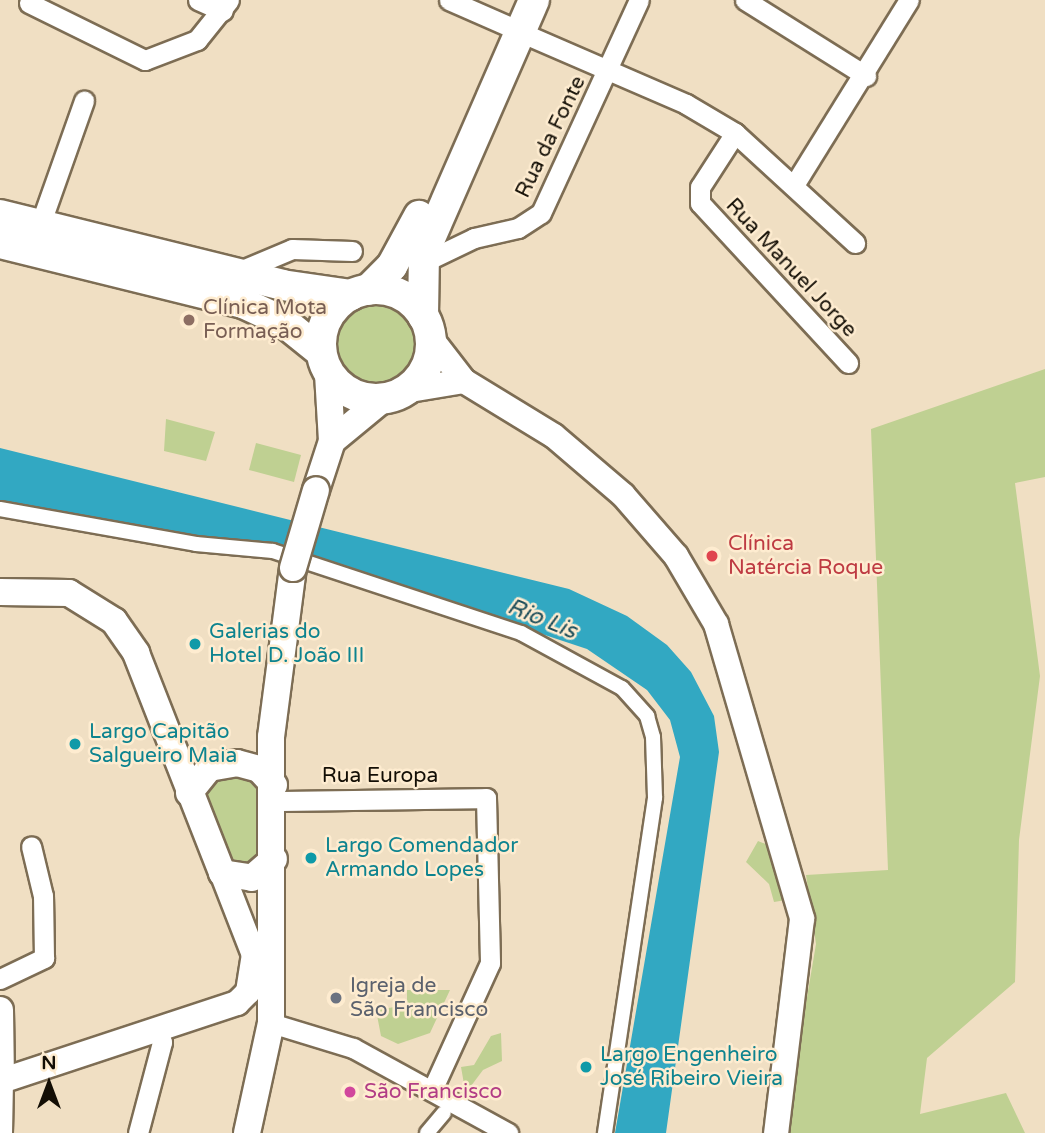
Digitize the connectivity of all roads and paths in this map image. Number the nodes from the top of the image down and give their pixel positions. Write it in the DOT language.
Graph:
graph roads {
  1 [pos="198,0"];
  2 [pos="449,0"];
  3 [pos="534,0"];
  4 [pos="639,0"];
  5 [pos="745,0"];
  6 [pos="909,0"];
  7 [pos="29,3"];
  8 [pos="226,6"];
  9 [pos="514,19"];
  10 [pos="609,71"];
  11 [pos="866,76"];
  12 [pos="84,101"];
  13 [pos="735,133"];
  14 [pos="796,182"];
  15 [pos="0,215"];
  16 [pos="40,225"];
  17 [pos="0,243"];
  18 [pos="855,243"];
  19 [pos="352,251"];
  20 [pos="420,264"];
  21 [pos="235,273"];
  22 [pos="359,293"];
  23 [pos="427,326"];
  24 [pos="324,362"];
  25 [pos="848,363"];
  26 [pos="464,382"];
  27 [pos="394,395"];
  28 [pos="332,441"];
  29 [pos="0,509"];
  30 [pos="0,592"];
  31 [pos="271,737"];
  32 [pos="175,752"];
  33 [pos="247,764"];
  34 [pos="209,768"];
  35 [pos="189,793"];
  36 [pos="273,793"];
  37 [pos="31,846"];
  38 [pos="274,859"];
  39 [pos="222,873"];
  40 [pos="0,979"];
  41 [pos="237,1003"];
  42 [pos="0,1010"];
  43 [pos="792,1010"];
  44 [pos="271,1023"];
  45 [pos="157,1029"];
  46 [pos="1,1081"];
  47 [pos="433,1088"];
  48 [pos="444,1113"];
  49 [pos="0,1133"];
  50 [pos="138,1133"];
  51 [pos="247,1133"];
  52 [pos="427,1133"];
  53 [pos="508,1133"];
  54 [pos="605,1133"];
  55 [pos="763,1133"];
  56 [pos="776,1133"];
  1 -- 8 [label="street"];
  2 -- 9 [label="street"];
  3 -- 9 [label="main road"];
  4 -- 10 [label="street, Rua da Fonte"];
  5 -- 11 [label="street"];
  6 -- 11 [label="street"];
  7 -- 8 [label="street"];
  9 -- 10 [label="street"];
  9 -- 20 [label="main road"];
  9 -- 22 [label="main road"];
  10 -- 13 [label="street"];
  10 -- 20 [label="street, Rua da Fonte"];
  11 -- 14 [label="street"];
  12 -- 16 [label="street"];
  13 -- 14 [label="street"];
  13 -- 25 [label="street, Rua Manuel Jorge"];
  14 -- 18 [label="street"];
  15 -- 16 [label="main road"];
  16 -- 21 [label="main road"];
  17 -- 24 [label="main road"];
  19 -- 21 [label="street"];
  20 -- 23 [label="main road"];
  21 -- 22 [label="main road"];
  22 -- 23 [label="main road"];
  22 -- 24 [label="main road"];
  23 -- 26 [label="street"];
  23 -- 27 [label="main road"];
  24 -- 27 [label="main road"];
  24 -- 28 [label="main road"];
  26 -- 27 [label="street"];
  26 -- 43 [label="street"];
  27 -- 28 [label="main road"];
  28 -- 31 [label="main road, bridge"];
  29 -- 54 [label="street"];
  30 -- 32 [label="main road"];
  31 -- 33 [label="main road"];
  31 -- 36 [label="main road"];
  32 -- 34 [label="main road"];
  32 -- 35 [label="main road"];
  33 -- 34 [label="main road"];
  33 -- 36 [label="main road"];
  34 -- 35 [label="main road"];
  35 -- 39 [label="main road"];
  36 -- 38 [label="main road"];
  36 -- 47 [label="street, Rua Europa"];
  37 -- 40 [label="street"];
  38 -- 39 [label="main road"];
  38 -- 44 [label="main road"];
  39 -- 41 [label="street"];
  41 -- 44 [label="street"];
  41 -- 45 [label="street"];
  42 -- 46 [label="main road"];
  43 -- 55 [label="street"];
  43 -- 56 [label="street"];
  44 -- 47 [label="street"];
  44 -- 51 [label="main road"];
  45 -- 46 [label="street"];
  45 -- 50 [label="street"];
  46 -- 49 [label="street"];
  47 -- 53 [label="street"];
  48 -- 52 [label="street"];
}
